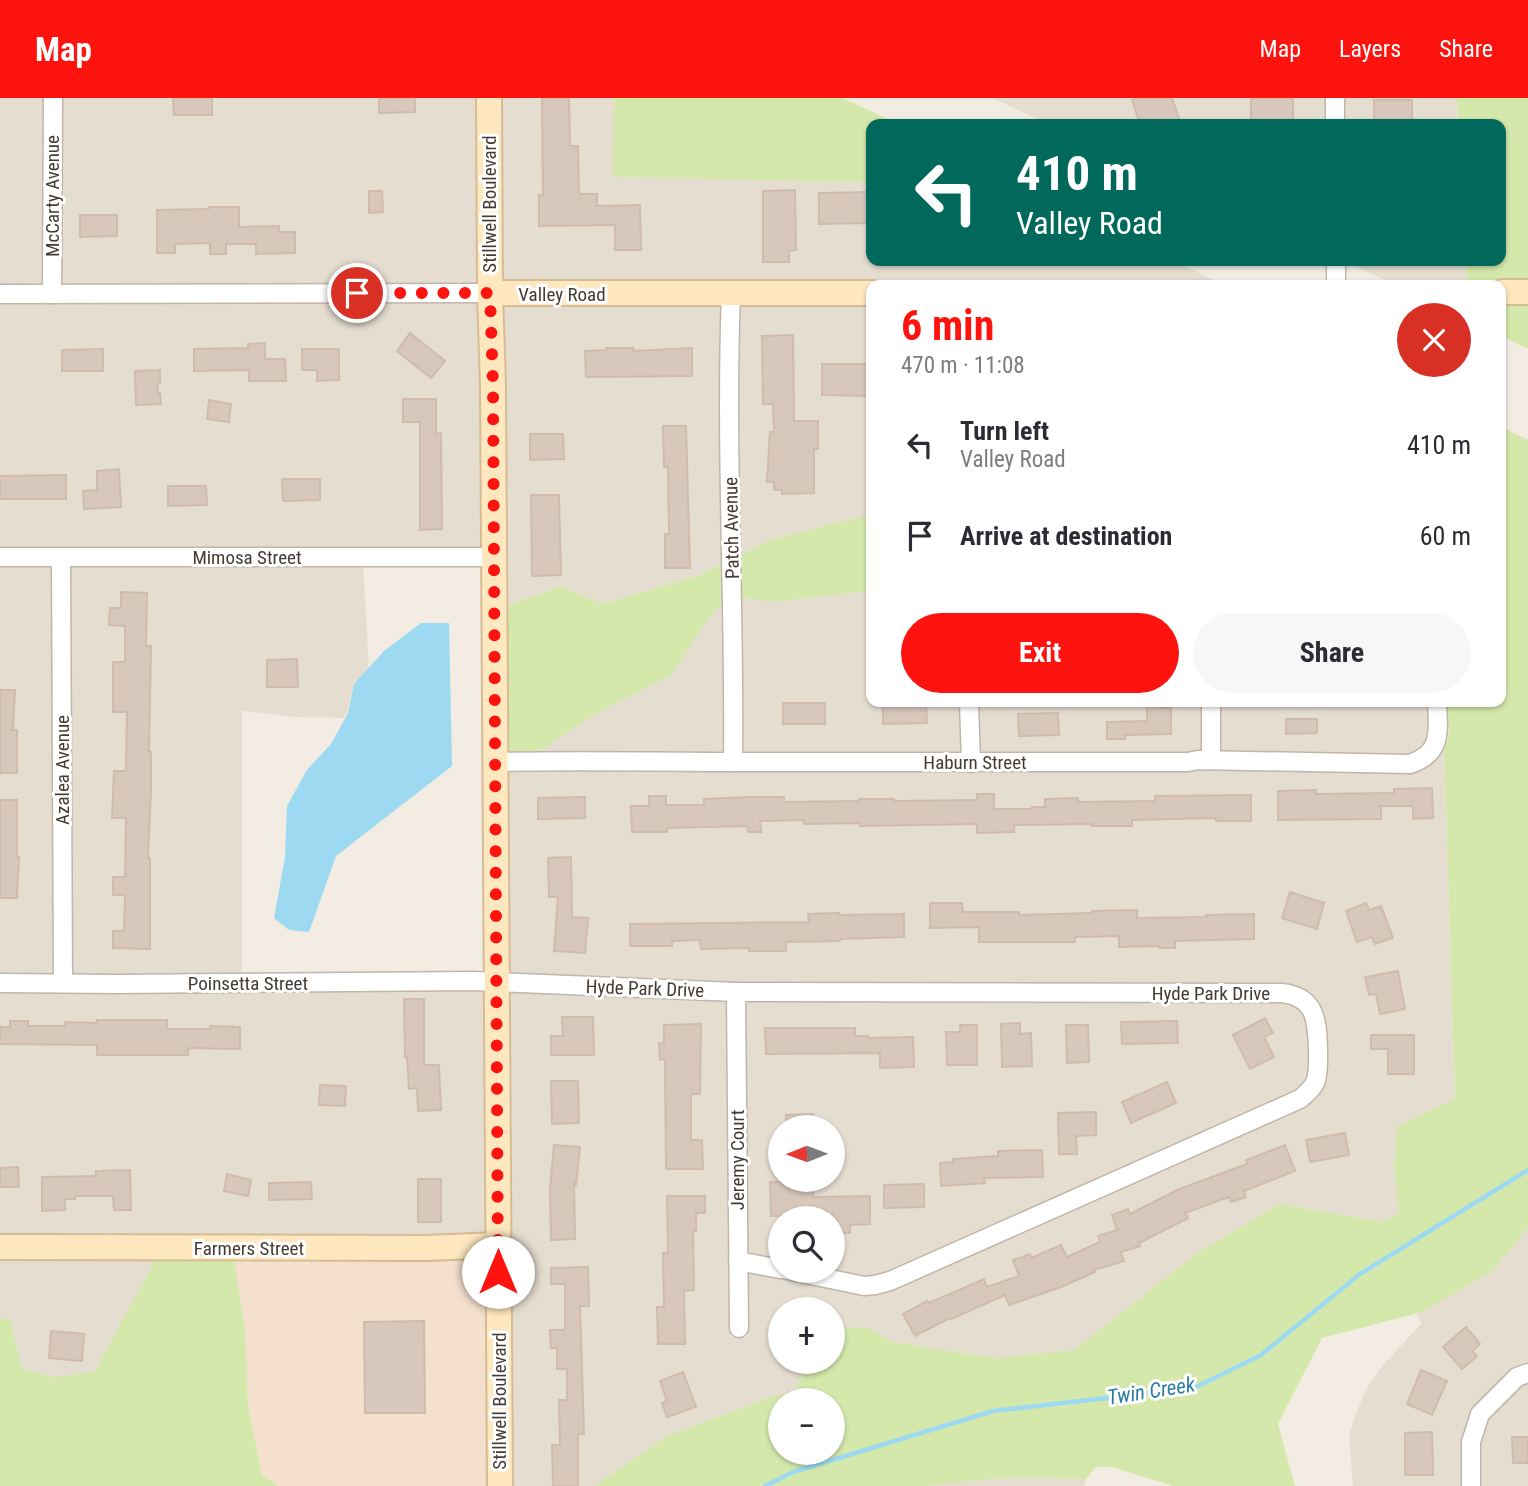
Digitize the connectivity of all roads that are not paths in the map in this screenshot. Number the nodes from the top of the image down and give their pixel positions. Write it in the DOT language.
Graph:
graph roads {
  1 [pos="52,98"];
  2 [pos="489,98"];
  3 [pos="1335,98"];
  4 [pos="1335,119"];
  5 [pos="1506,292"];
  6 [pos="1528,292"];
  7 [pos="490,293"];
  8 [pos="731,293"];
  9 [pos="866,293"];
  10 [pos="0,294"];
  11 [pos="52,294"];
  12 [pos="0,557"];
  13 [pos="493,557"];
  14 [pos="61,558"];
  15 [pos="969,707"];
  16 [pos="1211,707"];
  17 [pos="1437,707"];
  18 [pos="1211,760"];
  19 [pos="495,762"];
  20 [pos="733,762"];
  21 [pos="971,763"];
  22 [pos="0,983"];
  23 [pos="63,983"];
  24 [pos="497,983"];
  25 [pos="736,992"];
  26 [pos="498,1245"];
  27 [pos="0,1247"];
  28 [pos="738,1261"];
  29 [pos="768,1267"];
  30 [pos="845,1282"];
  31 [pos="738,1328"];
  32 [pos="1528,1373"];
  33 [pos="500,1486"];
  34 [pos="1471,1486"];
  1 -- 11 [label="street, McCarty Avenue"];
  2 -- 7 [label="street, Stillwell Boulevard"];
  3 -- 4 [label="street"];
  5 -- 6 [label="street"];
  7 -- 8 [label="street, Valley Road"];
  7 -- 11 [label="street, Valley Road"];
  7 -- 13 [label="street, Stillwell Boulevard"];
  8 -- 9 [label="street, Valley Road"];
  8 -- 20 [label="street, Patch Avenue"];
  10 -- 11 [label="street, Valley Road"];
  12 -- 14 [label="street, Mimosa Street"];
  13 -- 14 [label="street, Mimosa Street"];
  13 -- 19 [label="street, Stillwell Boulevard"];
  14 -- 23 [label="street, Azalea Avenue"];
  15 -- 21 [label="street"];
  16 -- 18 [label="street"];
  17 -- 18 [label="street, Haburn Street"];
  18 -- 21 [label="street, Haburn Street"];
  19 -- 20 [label="street, Haburn Street"];
  19 -- 24 [label="street, Stillwell Boulevard"];
  20 -- 21 [label="street, Haburn Street"];
  22 -- 23 [label="street, Poinsetta Street"];
  23 -- 24 [label="street, Poinsetta Street"];
  24 -- 25 [label="street, Hyde Park Drive"];
  24 -- 26 [label="street, Stillwell Boulevard"];
  25 -- 28 [label="street, Jeremy Court"];
  25 -- 30 [label="street, Hyde Park Drive"];
  26 -- 27 [label="street, Farmers Street"];
  26 -- 33 [label="street, Stillwell Boulevard"];
  28 -- 29 [label="street"];
  28 -- 31 [label="street, Jeremy Court"];
  32 -- 34 [label="street"];
}
